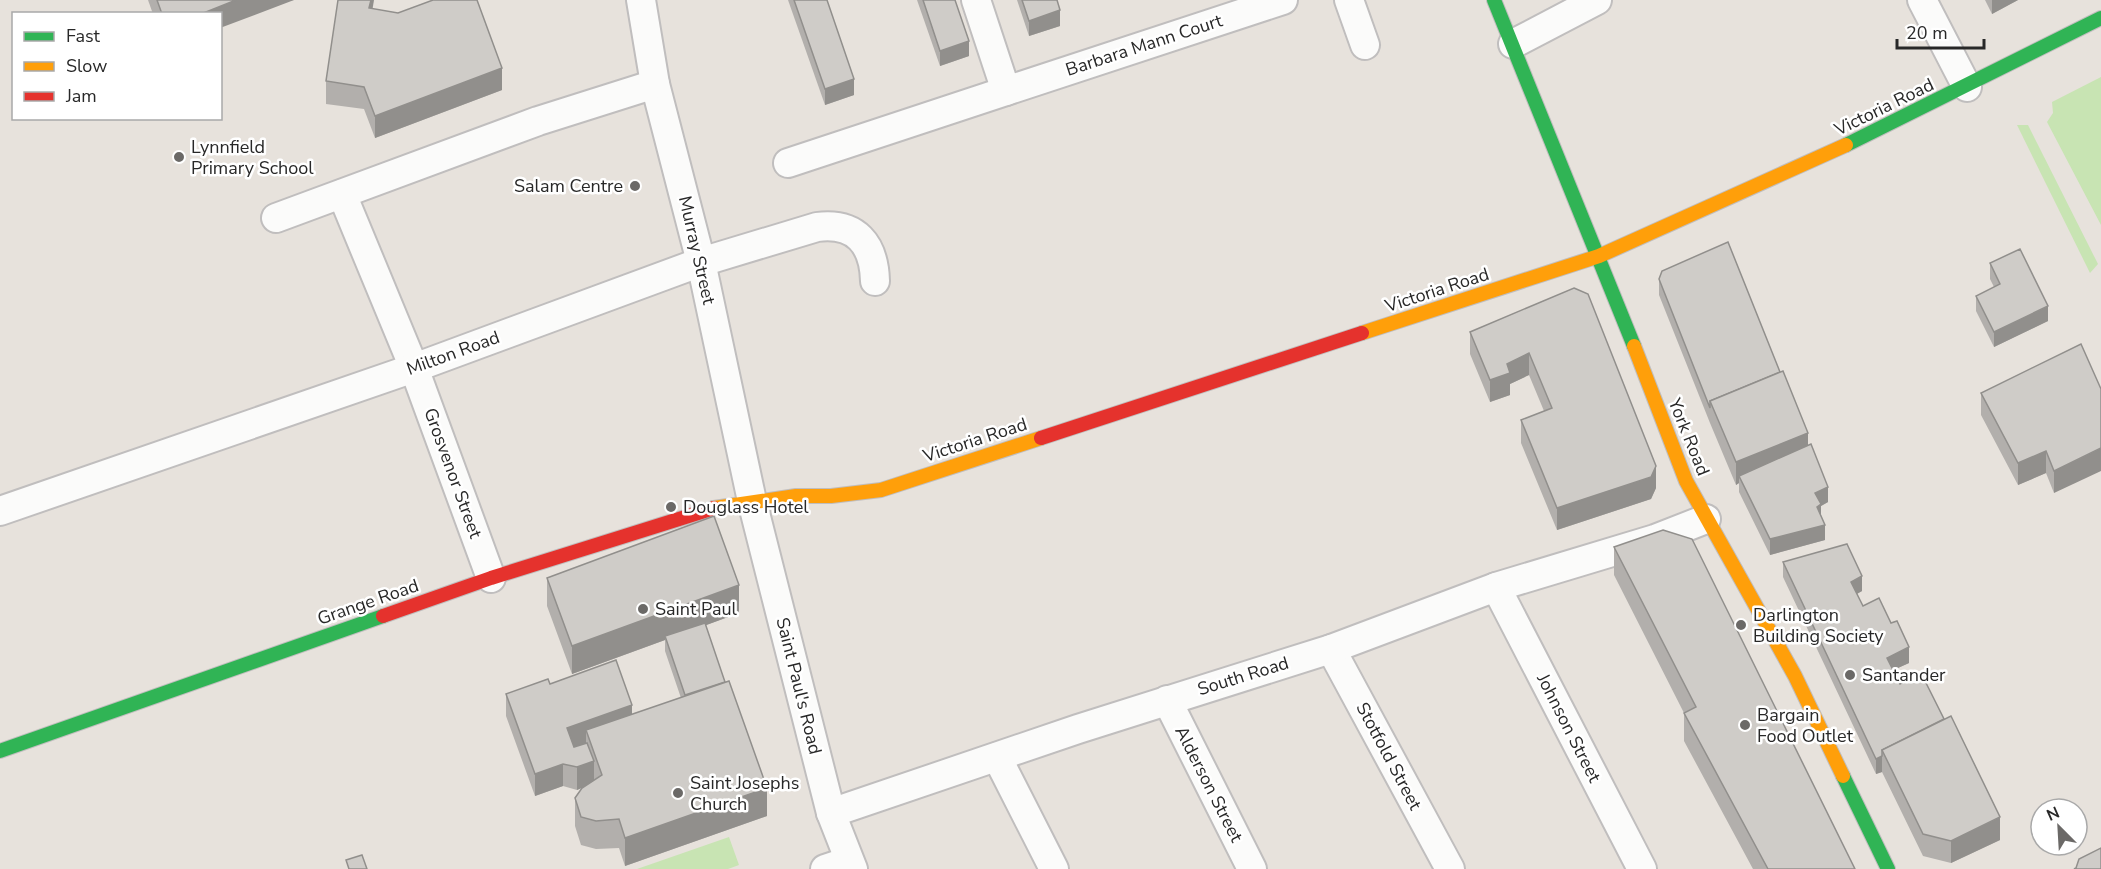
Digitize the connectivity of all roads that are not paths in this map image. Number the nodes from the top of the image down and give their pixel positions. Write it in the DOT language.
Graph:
graph roads {
  1 [pos="641,0"];
  2 [pos="976,0"];
  3 [pos="1282,0"];
  4 [pos="1349,0"];
  5 [pos="1494,0"];
  6 [pos="1597,0"];
  7 [pos="1922,0"];
  8 [pos="2101,18"];
  9 [pos="1513,44"];
  10 [pos="1365,45"];
  11 [pos="655,84"];
  12 [pos="1967,87"];
  13 [pos="1006,91"];
  14 [pos="788,163"];
  15 [pos="342,194"];
  16 [pos="276,218"];
  17 [pos="1599,256"];
  18 [pos="701,262"];
  19 [pos="875,281"];
  20 [pos="414,368"];
  21 [pos="753,501"];
  22 [pos="0,510"];
  23 [pos="1706,519"];
  24 [pos="491,578"];
  25 [pos="1496,587"];
  26 [pos="1332,648"];
  27 [pos="1167,700"];
  28 [pos="0,751"];
  29 [pos="998,757"];
  30 [pos="831,813"];
  31 [pos="843,866"];
  32 [pos="1449,866"];
  33 [pos="1054,869"];
  34 [pos="1252,869"];
  35 [pos="1642,869"];
  36 [pos="1888,869"];
  1 -- 11 [label="street, Murray Street"];
  2 -- 13 [label="street"];
  3 -- 13 [label="street, Barbara Mann Court"];
  4 -- 10 [label="street"];
  5 -- 9 [label="street, York Road"];
  6 -- 9 [label="street"];
  7 -- 12 [label="street"];
  8 -- 12 [label="street, Victoria Road"];
  9 -- 17 [label="street, York Road"];
  11 -- 15 [label="street"];
  11 -- 18 [label="street, Murray Street"];
  12 -- 17 [label="street, Victoria Road"];
  13 -- 14 [label="street, Barbara Mann Court"];
  15 -- 16 [label="street"];
  15 -- 20 [label="street, Grosvenor Street"];
  17 -- 21 [label="street, Victoria Road"];
  17 -- 23 [label="street, York Road"];
  18 -- 19 [label="street, Milton Road"];
  18 -- 20 [label="street, Milton Road"];
  18 -- 21 [label="street, Murray Street"];
  20 -- 22 [label="street, Milton Road"];
  20 -- 24 [label="street, Grosvenor Street"];
  21 -- 24 [label="street, Grange Road"];
  21 -- 30 [label="street, Saint Paul's Road"];
  23 -- 25 [label="street, South Road"];
  23 -- 36 [label="street, York Road"];
  24 -- 28 [label="street, Grange Road"];
  25 -- 26 [label="street, South Road"];
  25 -- 35 [label="street, Johnson Street"];
  26 -- 27 [label="street, South Road"];
  26 -- 32 [label="street, Stotfold Street"];
  27 -- 29 [label="street, South Road"];
  27 -- 34 [label="street, Alderson Street"];
  29 -- 30 [label="street, South Road"];
  29 -- 33 [label="street"];
  30 -- 31 [label="street, Saint Paul's Road"];
}
